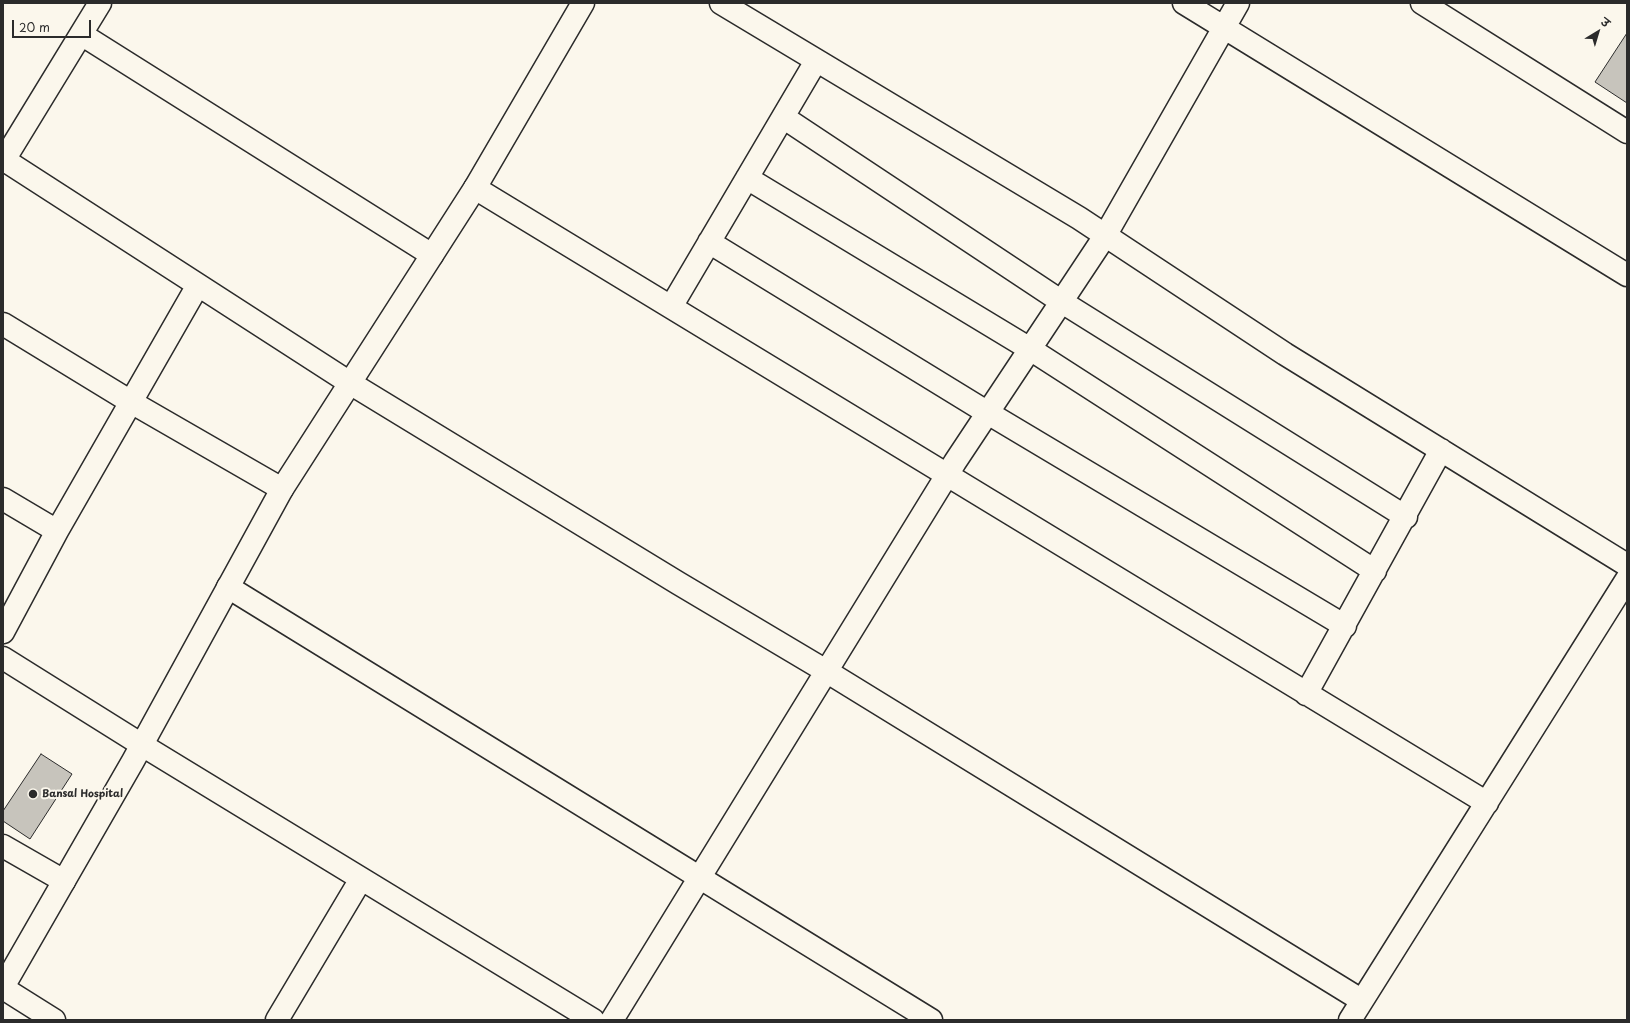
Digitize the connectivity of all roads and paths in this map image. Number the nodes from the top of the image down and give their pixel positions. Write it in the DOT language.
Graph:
graph roads {
  1 [pos="100,3"];
  2 [pos="583,3"];
  3 [pos="721,3"];
  4 [pos="1184,3"];
  5 [pos="1238,3"];
  6 [pos="1422,3"];
  7 [pos="1224,27"];
  8 [pos="81,34"];
  9 [pos="816,61"];
  10 [pos="783,117"];
  11 [pos="1627,132"];
  12 [pos="4,160"];
  13 [pos="747,178"];
  14 [pos="475,188"];
  15 [pos="1106,236"];
  16 [pos="709,242"];
  17 [pos="432,255"];
  18 [pos="1627,275"];
  19 [pos="198,285"];
  20 [pos="1062,302"];
  21 [pos="671,307"];
  22 [pos="3,324"];
  23 [pos="1030,349"];
  24 [pos="350,383"];
  25 [pos="130,402"];
  26 [pos="988,413"];
  27 [pos="1441,450"];
  28 [pos="947,476"];
  29 [pos="282,489"];
  30 [pos="3,499"];
  31 [pos="1406,516"];
  32 [pos="57,531"];
  33 [pos="1627,565"];
  34 [pos="1375,571"];
  35 [pos="1627,579"];
  36 [pos="228,587"];
  37 [pos="1345,626"];
  38 [pos="3,632"];
  39 [pos="3,658"];
  40 [pos="826,671"];
  41 [pos="1306,694"];
  42 [pos="142,745"];
  43 [pos="1487,803"];
  44 [pos="3,846"];
  45 [pos="700,877"];
  46 [pos="361,879"];
  47 [pos="64,881"];
  48 [pos="3,988"];
  49 [pos="1361,1000"];
  50 [pos="54,1020"];
  51 [pos="277,1020"];
  52 [pos="593,1020"];
  53 [pos="612,1020"];
  54 [pos="931,1020"];
  55 [pos="1350,1020"];
  1 -- 8 [label="street"];
  2 -- 14 [label="street"];
  3 -- 9 [label="street"];
  4 -- 7 [label="street"];
  5 -- 7 [label="street"];
  6 -- 11 [label="street"];
  7 -- 15 [label="street"];
  7 -- 18 [label="street"];
  8 -- 12 [label="street"];
  8 -- 17 [label="street"];
  9 -- 10 [label="street"];
  9 -- 15 [label="street"];
  10 -- 13 [label="street"];
  10 -- 20 [label="street"];
  12 -- 19 [label="street"];
  13 -- 16 [label="street"];
  13 -- 23 [label="street"];
  14 -- 17 [label="street"];
  14 -- 21 [label="street"];
  15 -- 20 [label="street"];
  15 -- 27 [label="street"];
  16 -- 21 [label="street"];
  16 -- 26 [label="street"];
  17 -- 24 [label="street"];
  19 -- 24 [label="street"];
  19 -- 25 [label="street"];
  20 -- 23 [label="street"];
  20 -- 31 [label="street"];
  21 -- 28 [label="street"];
  22 -- 25 [label="street"];
  23 -- 26 [label="street"];
  23 -- 34 [label="street"];
  24 -- 29 [label="street"];
  24 -- 40 [label="street"];
  25 -- 29 [label="street"];
  25 -- 32 [label="street"];
  26 -- 28 [label="street"];
  26 -- 37 [label="street"];
  27 -- 31 [label="street"];
  27 -- 33 [label="street"];
  28 -- 40 [label="street"];
  28 -- 41 [label="street"];
  29 -- 36 [label="street"];
  30 -- 32 [label="street"];
  31 -- 34 [label="street"];
  32 -- 38 [label="street"];
  34 -- 37 [label="street"];
  35 -- 43 [label="street"];
  36 -- 42 [label="street"];
  36 -- 45 [label="street"];
  37 -- 41 [label="street"];
  39 -- 42 [label="street"];
  40 -- 45 [label="street"];
  40 -- 49 [label="street"];
  41 -- 43 [label="street"];
  42 -- 46 [label="street"];
  42 -- 47 [label="street"];
  43 -- 49 [label="street"];
  44 -- 47 [label="street"];
  45 -- 53 [label="street"];
  45 -- 54 [label="street"];
  46 -- 51 [label="street"];
  46 -- 52 [label="street"];
  47 -- 48 [label="street"];
  48 -- 50 [label="street"];
  49 -- 55 [label="street"];
}
